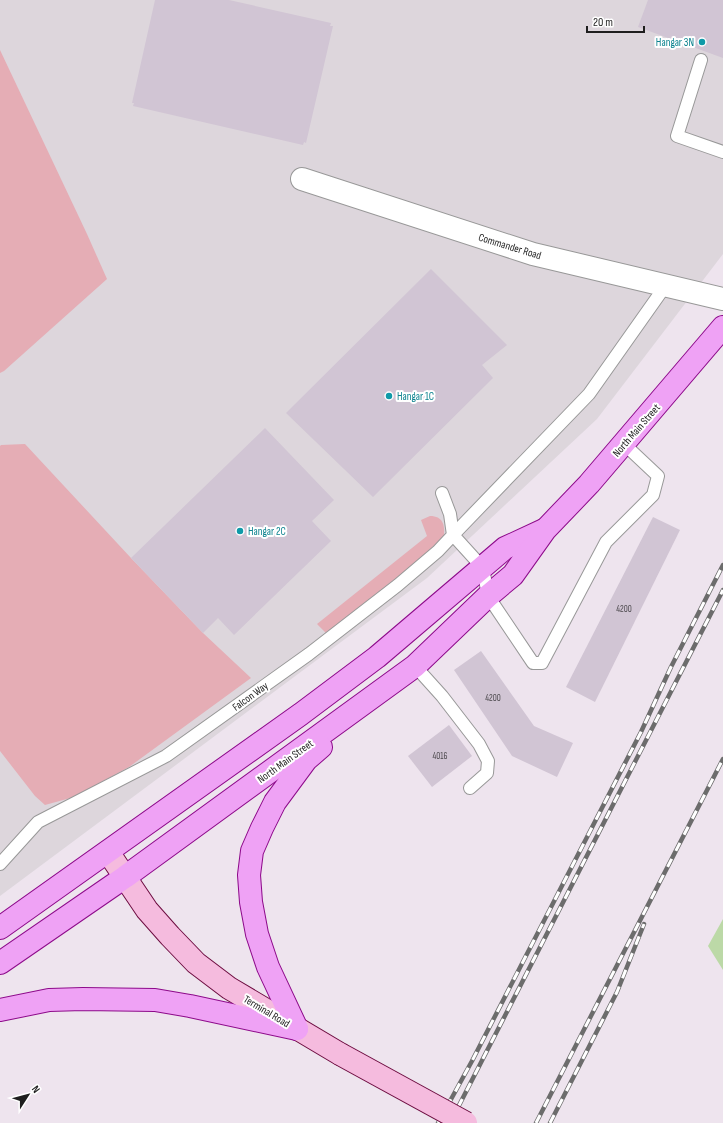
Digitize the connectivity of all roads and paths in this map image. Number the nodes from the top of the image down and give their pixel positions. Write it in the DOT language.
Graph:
graph roads {
  1 [pos="701,60"];
  2 [pos="723,152"];
  3 [pos="302,179"];
  4 [pos="666,285"];
  5 [pos="723,299"];
  6 [pos="723,327"];
  7 [pos="624,444"];
  8 [pos="442,493"];
  9 [pos="545,530"];
  10 [pos="453,535"];
  11 [pos="482,568"];
  12 [pos="488,596"];
  13 [pos="416,666"];
  14 [pos="470,788"];
  15 [pos="108,852"];
  16 [pos="0,864"];
  17 [pos="125,877"];
  18 [pos="0,928"];
  19 [pos="0,963"];
  20 [pos="0,1010"];
  21 [pos="297,1029"];
  22 [pos="466,1123"];
  1 -- 2 [label="lane"];
  3 -- 4 [label="street, Commander Road"];
  4 -- 5 [label="street, Commander Road"];
  4 -- 10 [label="lane, Falcon Way"];
  6 -- 7 [label="main road, North Main Street"];
  7 -- 9 [label="main road, North Main Street"];
  7 -- 12 [label="lane"];
  8 -- 10 [label="lane"];
  9 -- 11 [label="main road, North Main Street"];
  9 -- 12 [label="main road, North Main Street"];
  10 -- 11 [label="lane"];
  10 -- 16 [label="lane, Falcon Way"];
  11 -- 12 [label="lane"];
  11 -- 15 [label="main road, North Main Street"];
  12 -- 13 [label="main road, North Main Street"];
  13 -- 14 [label="lane"];
  13 -- 17 [label="main road, North Main Street"];
  13 -- 21 [label="main road"];
  15 -- 17 [label="main road, Terminal Road"];
  15 -- 18 [label="main road, North Main Street"];
  17 -- 19 [label="main road, North Main Street"];
  17 -- 21 [label="main road, Terminal Road"];
  20 -- 21 [label="main road"];
  21 -- 22 [label="main road, Terminal Road, bridge"];
}
